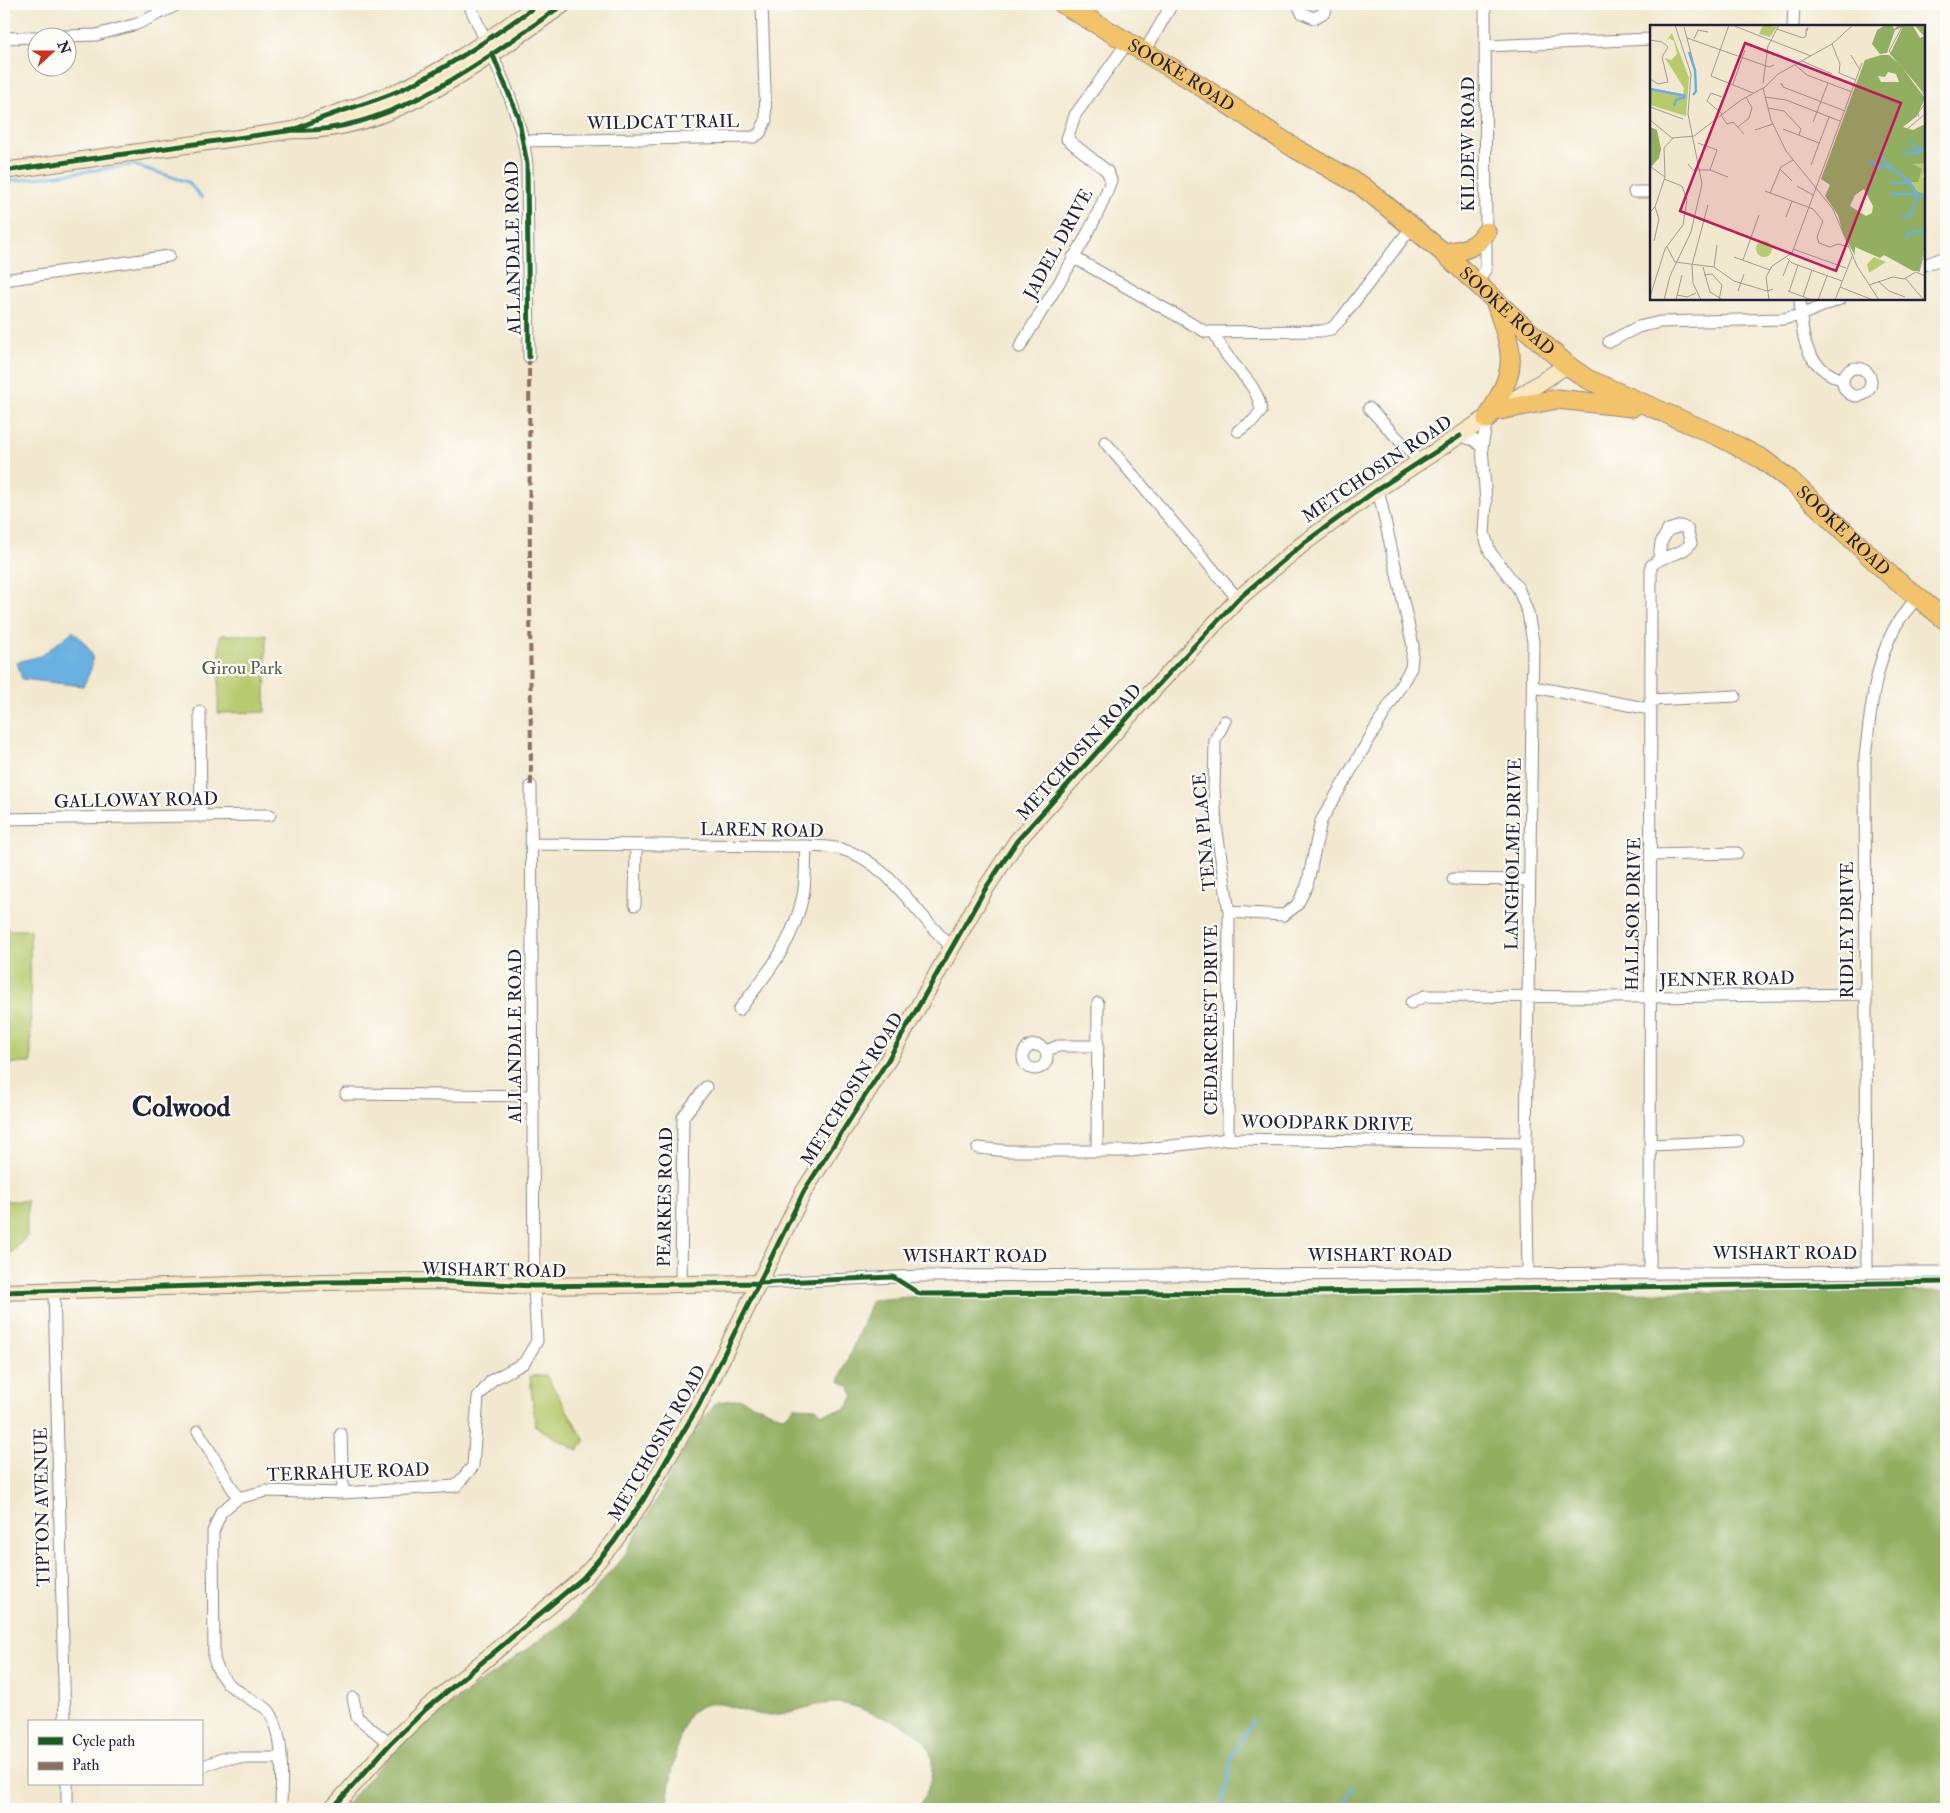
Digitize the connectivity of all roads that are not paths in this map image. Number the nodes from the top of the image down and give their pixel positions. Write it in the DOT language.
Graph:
graph roads {
  1 [pos="179,4"];
  2 [pos="469,4"];
  3 [pos="539,4"];
  4 [pos="564,4"];
  5 [pos="762,4"];
  6 [pos="1063,4"];
  7 [pos="1172,4"];
  8 [pos="1298,4"];
  9 [pos="1327,4"];
  10 [pos="1485,4"];
  11 [pos="1794,4"];
  12 [pos="1793,25"];
  13 [pos="4,38"];
  14 [pos="1650,39"];
  15 [pos="1128,42"];
  16 [pos="1486,46"];
  17 [pos="489,47"];
  18 [pos="1145,52"];
  19 [pos="524,142"];
  20 [pos="4,171"];
  21 [pos="1634,192"];
  22 [pos="1650,192"];
  23 [pos="1411,228"];
  24 [pos="1486,232"];
  25 [pos="1444,253"];
  26 [pos="169,256"];
  27 [pos="1073,257"];
  28 [pos="1946,257"];
  29 [pos="1925,265"];
  30 [pos="4,280"];
  31 [pos="1478,283"];
  32 [pos="1495,299"];
  33 [pos="1800,300"];
  34 [pos="1838,300"];
  35 [pos="1801,315"];
  36 [pos="1216,332"];
  37 [pos="1609,342"];
  38 [pos="1020,347"];
  39 [pos="529,357"];
  40 [pos="1567,364"];
  41 [pos="1843,380"];
  42 [pos="1369,408"];
  43 [pos="1663,412"];
  44 [pos="1494,414"];
  45 [pos="1238,431"];
  46 [pos="1460,436"];
  47 [pos="1105,442"];
  48 [pos="1482,447"];
  49 [pos="1420,462"];
  50 [pos="1378,489"];
  51 [pos="1659,558"];
  52 [pos="1917,598"];
  53 [pos="1238,599"];
  54 [pos="1946,620"];
  55 [pos="1534,687"];
  56 [pos="1735,696"];
  57 [pos="1650,704"];
  58 [pos="200,712"];
  59 [pos="1224,721"];
  60 [pos="531,786"];
  61 [pos="270,815"];
  62 [pos="201,816"];
  63 [pos="4,819"];
  64 [pos="531,844"];
  65 [pos="636,846"];
  66 [pos="806,846"];
  67 [pos="1737,853"];
  68 [pos="1652,855"];
  69 [pos="1453,879"];
  70 [pos="1529,880"];
  71 [pos="635,905"];
  72 [pos="1229,912"];
  73 [pos="952,947"];
  74 [pos="1865,994"];
  75 [pos="1528,997"];
  76 [pos="1650,997"];
  77 [pos="1098,1002"];
  78 [pos="1411,1003"];
  79 [pos="739,1010"];
  80 [pos="1098,1046"];
  81 [pos="1046,1051"];
  82 [pos="706,1087"];
  83 [pos="346,1094"];
  84 [pos="534,1096"];
  85 [pos="1228,1139"];
  86 [pos="1738,1141"];
  87 [pos="1526,1143"];
  88 [pos="1651,1144"];
  89 [pos="978,1148"];
  90 [pos="1097,1150"];
  91 [pos="1867,1272"];
  92 [pos="1946,1272"];
  93 [pos="1650,1273"];
  94 [pos="1528,1274"];
  95 [pos="759,1283"];
  96 [pos="681,1284"];
  97 [pos="534,1286"];
  98 [pos="54,1291"];
  99 [pos="4,1292"];
  100 [pos="198,1431"];
  101 [pos="341,1434"];
  102 [pos="343,1493"];
  103 [pos="238,1498"];
  104 [pos="353,1698"];
  105 [pos="65,1720"];
  106 [pos="390,1744"];
  107 [pos="281,1758"];
  108 [pos="203,1766"];
  109 [pos="67,1786"];
  110 [pos="67,1809"];
  111 [pos="281,1809"];
  112 [pos="332,1809"];
  1 -- 13 [label="street"];
  2 -- 17 [label="street, ALLANDALE ROAD"];
  3 -- 17 [label="main road"];
  4 -- 17 [label="main road"];
  5 -- 19 [label="street, WILDCAT TRAIL"];
  6 -- 15 [label="main road, SOOKE ROAD"];
  7 -- 18 [label="street"];
  8 -- 9 [label="street"];
  10 -- 16 [label="street, KILDEW ROAD"];
  11 -- 12 [label="street"];
  14 -- 16 [label="street"];
  15 -- 18 [label="main road, SOOKE ROAD"];
  15 -- 27 [label="street, JADEL DRIVE"];
  16 -- 24 [label="street, KILDEW ROAD"];
  17 -- 19 [label="street, ALLANDALE ROAD"];
  17 -- 20 [label="main road"];
  18 -- 23 [label="main road, SOOKE ROAD"];
  19 -- 39 [label="street, ALLANDALE ROAD"];
  21 -- 22 [label="street"];
  23 -- 25 [label="main road, SOOKE ROAD"];
  23 -- 36 [label="street"];
  24 -- 25 [label="main road"];
  24 -- 31 [label="street, KILDEW ROAD"];
  25 -- 31 [label="main road, SOOKE ROAD"];
  26 -- 30 [label="street"];
  27 -- 36 [label="street"];
  27 -- 38 [label="street, JADEL DRIVE"];
  28 -- 29 [label="street"];
  31 -- 32 [label="main road, SOOKE ROAD"];
  32 -- 40 [label="main road, SOOKE ROAD"];
  32 -- 44 [label="main road"];
  33 -- 35 [label="street"];
  34 -- 35 [label="street"];
  35 -- 37 [label="street"];
  35 -- 41 [label="street"];
  36 -- 45 [label="street"];
  40 -- 43 [label="main road, SOOKE ROAD"];
  40 -- 44 [label="main road, METCHOSIN ROAD"];
  42 -- 49 [label="street"];
  43 -- 44 [label="main road"];
  43 -- 52 [label="main road, SOOKE ROAD"];
  44 -- 46 [label="main road, METCHOSIN ROAD"];
  44 -- 48 [label="street, LANGHOLME DRIVE"];
  46 -- 48 [label="street"];
  46 -- 49 [label="main road, METCHOSIN ROAD"];
  47 -- 53 [label="street"];
  48 -- 55 [label="street, LANGHOLME DRIVE"];
  49 -- 50 [label="main road, METCHOSIN ROAD"];
  50 -- 53 [label="main road, METCHOSIN ROAD"];
  50 -- 72 [label="street, CEDARCREST DRIVE"];
  51 -- 57 [label="street, HALLSOR DRIVE"];
  52 -- 54 [label="main road, SOOKE ROAD"];
  52 -- 74 [label="street, RIDLEY DRIVE"];
  53 -- 73 [label="main road, METCHOSIN ROAD"];
  55 -- 57 [label="street"];
  55 -- 70 [label="street, LANGHOLME DRIVE"];
  56 -- 57 [label="street"];
  57 -- 68 [label="street, HALLSOR DRIVE"];
  58 -- 62 [label="street"];
  59 -- 72 [label="street, TENA PLACE"];
  60 -- 64 [label="street, ALLANDALE ROAD"];
  61 -- 62 [label="street, GALLOWAY ROAD"];
  62 -- 63 [label="street, GALLOWAY ROAD"];
  64 -- 65 [label="street, LAREN ROAD"];
  64 -- 84 [label="street, ALLANDALE ROAD"];
  65 -- 66 [label="street, LAREN ROAD"];
  65 -- 71 [label="street"];
  66 -- 73 [label="street, LAREN ROAD"];
  66 -- 79 [label="street"];
  67 -- 68 [label="street"];
  68 -- 76 [label="street, HALLSOR DRIVE"];
  69 -- 70 [label="street"];
  70 -- 75 [label="street, LANGHOLME DRIVE"];
  72 -- 85 [label="street, CEDARCREST DRIVE"];
  73 -- 95 [label="main road, METCHOSIN ROAD"];
  74 -- 76 [label="street, JENNER ROAD"];
  74 -- 91 [label="street, RIDLEY DRIVE"];
  75 -- 76 [label="street, JENNER ROAD"];
  75 -- 78 [label="street, JENNER ROAD"];
  75 -- 87 [label="street, LANGHOLME DRIVE"];
  76 -- 88 [label="street, HALLSOR DRIVE"];
  77 -- 80 [label="street"];
  80 -- 81 [label="street"];
  80 -- 90 [label="street"];
  82 -- 96 [label="street, PEARKES ROAD"];
  83 -- 84 [label="street"];
  84 -- 97 [label="street, ALLANDALE ROAD"];
  85 -- 87 [label="street, WOODPARK DRIVE"];
  85 -- 90 [label="street, WOODPARK DRIVE"];
  86 -- 88 [label="street"];
  87 -- 94 [label="street, LANGHOLME DRIVE"];
  88 -- 93 [label="street, HALLSOR DRIVE"];
  89 -- 90 [label="street, WOODPARK DRIVE"];
  91 -- 92 [label="street, WISHART ROAD"];
  91 -- 93 [label="street, WISHART ROAD"];
  93 -- 94 [label="street, WISHART ROAD"];
  94 -- 95 [label="street, WISHART ROAD"];
  95 -- 96 [label="main road, WISHART ROAD"];
  95 -- 106 [label="main road, METCHOSIN ROAD"];
  96 -- 97 [label="main road, WISHART ROAD"];
  97 -- 98 [label="main road, WISHART ROAD"];
  97 -- 102 [label="street, TERRAHUE ROAD"];
  98 -- 99 [label="main road, WISHART ROAD"];
  98 -- 105 [label="street, TIPTON AVENUE"];
  100 -- 103 [label="street"];
  101 -- 102 [label="street"];
  102 -- 103 [label="street, TERRAHUE ROAD"];
  103 -- 107 [label="street, TERRAHUE ROAD"];
  104 -- 106 [label="street"];
  106 -- 112 [label="main road, METCHOSIN ROAD"];
  107 -- 108 [label="street"];
  107 -- 111 [label="street, TERRAHUE ROAD"];
  109 -- 110 [label="street"];
}
